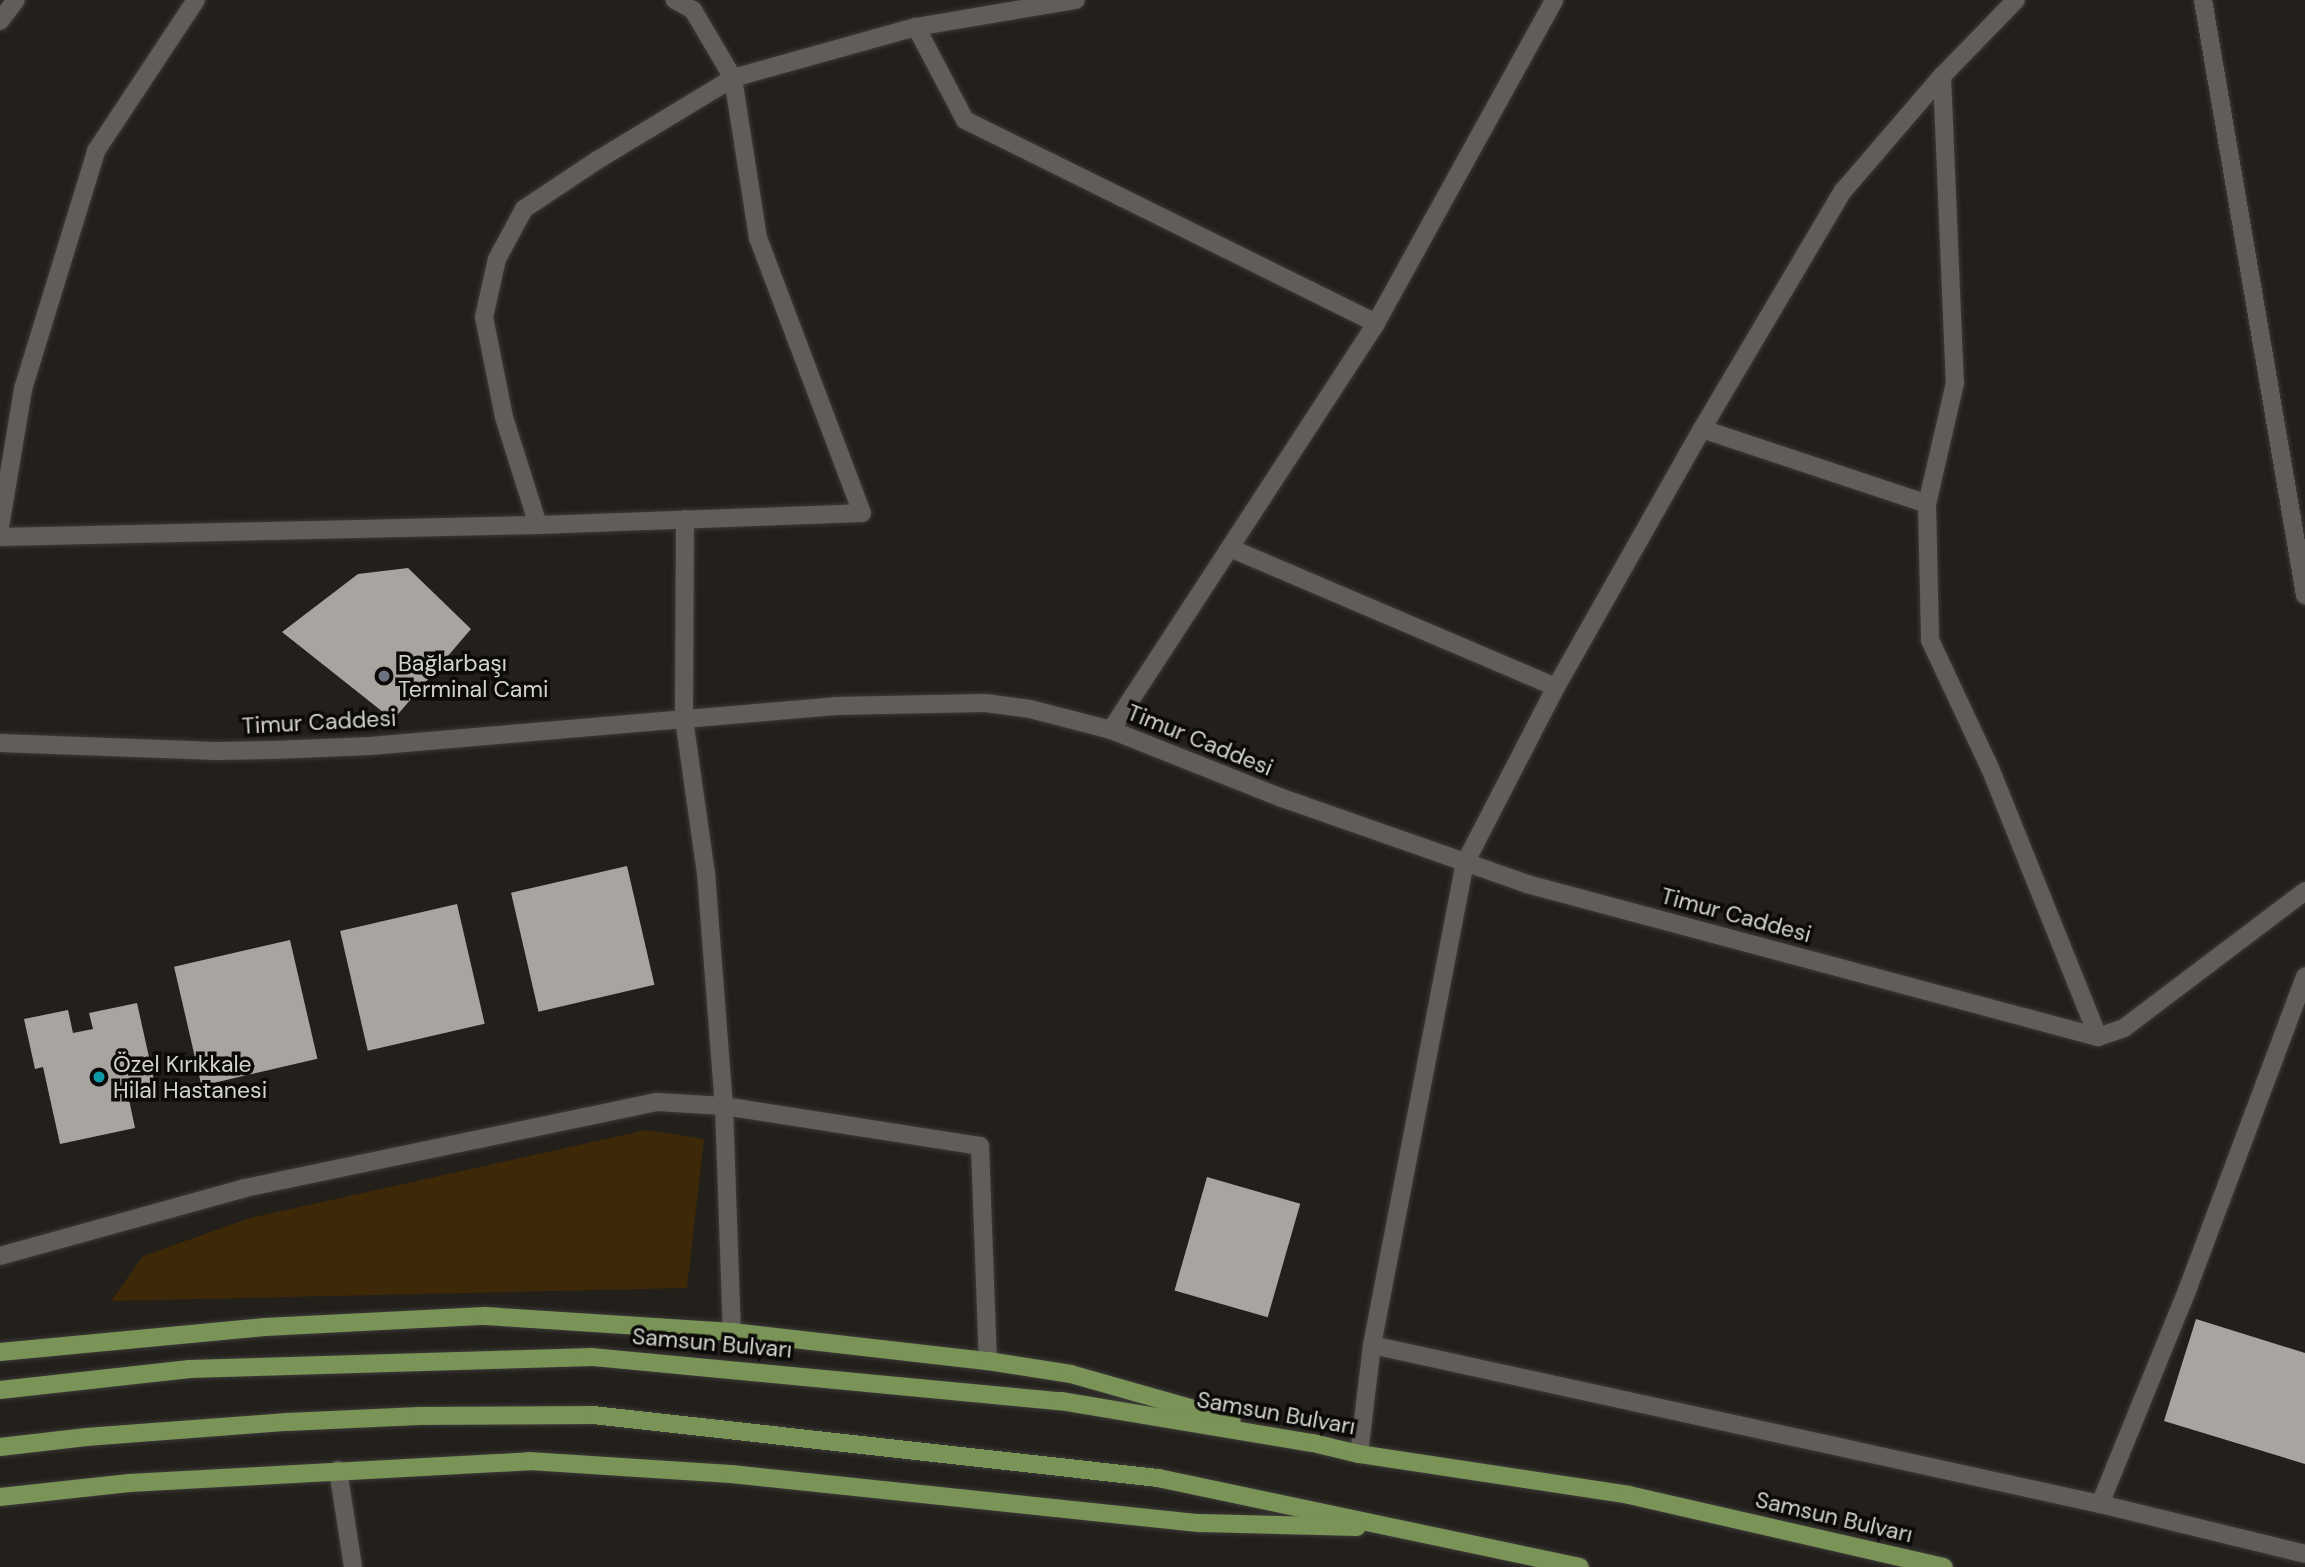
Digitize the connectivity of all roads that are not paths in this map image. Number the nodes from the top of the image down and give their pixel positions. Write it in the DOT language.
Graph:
graph roads {
  1 [pos="16,0"];
  2 [pos="196,0"];
  3 [pos="676,0"];
  4 [pos="1076,0"];
  5 [pos="1554,0"];
  6 [pos="2016,0"];
  7 [pos="2203,0"];
  8 [pos="0,20"];
  9 [pos="916,27"];
  10 [pos="1942,76"];
  11 [pos="733,78"];
  12 [pos="1376,323"];
  13 [pos="1702,429"];
  14 [pos="1927,504"];
  15 [pos="685,519"];
  16 [pos="538,526"];
  17 [pos="0,527"];
  18 [pos="0,537"];
  19 [pos="1230,548"];
  20 [pos="2305,594"];
  21 [pos="1556,687"];
  22 [pos="684,719"];
  23 [pos="1111,730"];
  24 [pos="0,743"];
  25 [pos="1464,865"];
  26 [pos="2305,891"];
  27 [pos="2305,976"];
  28 [pos="2098,1037"];
  29 [pos="724,1106"];
  30 [pos="0,1256"];
  31 [pos="732,1332"];
  32 [pos="1373,1345"];
  33 [pos="0,1352"];
  34 [pos="988,1361"];
  35 [pos="0,1390"];
  36 [pos="1313,1443"];
  37 [pos="0,1447"];
  38 [pos="1359,1454"];
  39 [pos="338,1470"];
  40 [pos="0,1497"];
  41 [pos="2100,1504"];
  42 [pos="1405,1528"];
  43 [pos="2305,1554"];
  44 [pos="353,1567"];
  45 [pos="1580,1567"];
  46 [pos="1944,1567"];
  1 -- 8 [label="street"];
  2 -- 17 [label="street"];
  3 -- 11 [label="street"];
  4 -- 9 [label="street"];
  5 -- 12 [label="street"];
  6 -- 10 [label="street"];
  7 -- 20 [label="street"];
  9 -- 11 [label="street"];
  9 -- 12 [label="street"];
  10 -- 13 [label="street"];
  10 -- 14 [label="street"];
  11 -- 15 [label="street"];
  11 -- 16 [label="street"];
  12 -- 19 [label="street"];
  13 -- 14 [label="street"];
  13 -- 21 [label="street"];
  14 -- 28 [label="street"];
  15 -- 16 [label="street"];
  15 -- 22 [label="street"];
  16 -- 18 [label="street"];
  19 -- 21 [label="street"];
  19 -- 23 [label="street"];
  21 -- 25 [label="street"];
  22 -- 23 [label="street, Timur Caddesi"];
  22 -- 24 [label="street, Timur Caddesi"];
  22 -- 29 [label="street"];
  23 -- 25 [label="street, Timur Caddesi"];
  25 -- 28 [label="street, Timur Caddesi"];
  25 -- 32 [label="street"];
  26 -- 28 [label="street"];
  27 -- 41 [label="street"];
  29 -- 30 [label="street"];
  29 -- 31 [label="street"];
  29 -- 34 [label="street"];
  31 -- 33 [label="main road"];
  31 -- 34 [label="main road"];
  32 -- 38 [label="street"];
  32 -- 41 [label="street"];
  34 -- 36 [label="main road"];
  35 -- 36 [label="main road, Samsun Bulvarı"];
  36 -- 38 [label="main road, Samsun Bulvarı"];
  37 -- 42 [label="main road"];
  38 -- 46 [label="main road, Samsun Bulvarı"];
  39 -- 40 [label="main road"];
  39 -- 42 [label="main road"];
  39 -- 44 [label="street"];
  41 -- 43 [label="street"];
  42 -- 45 [label="main road"];
}
